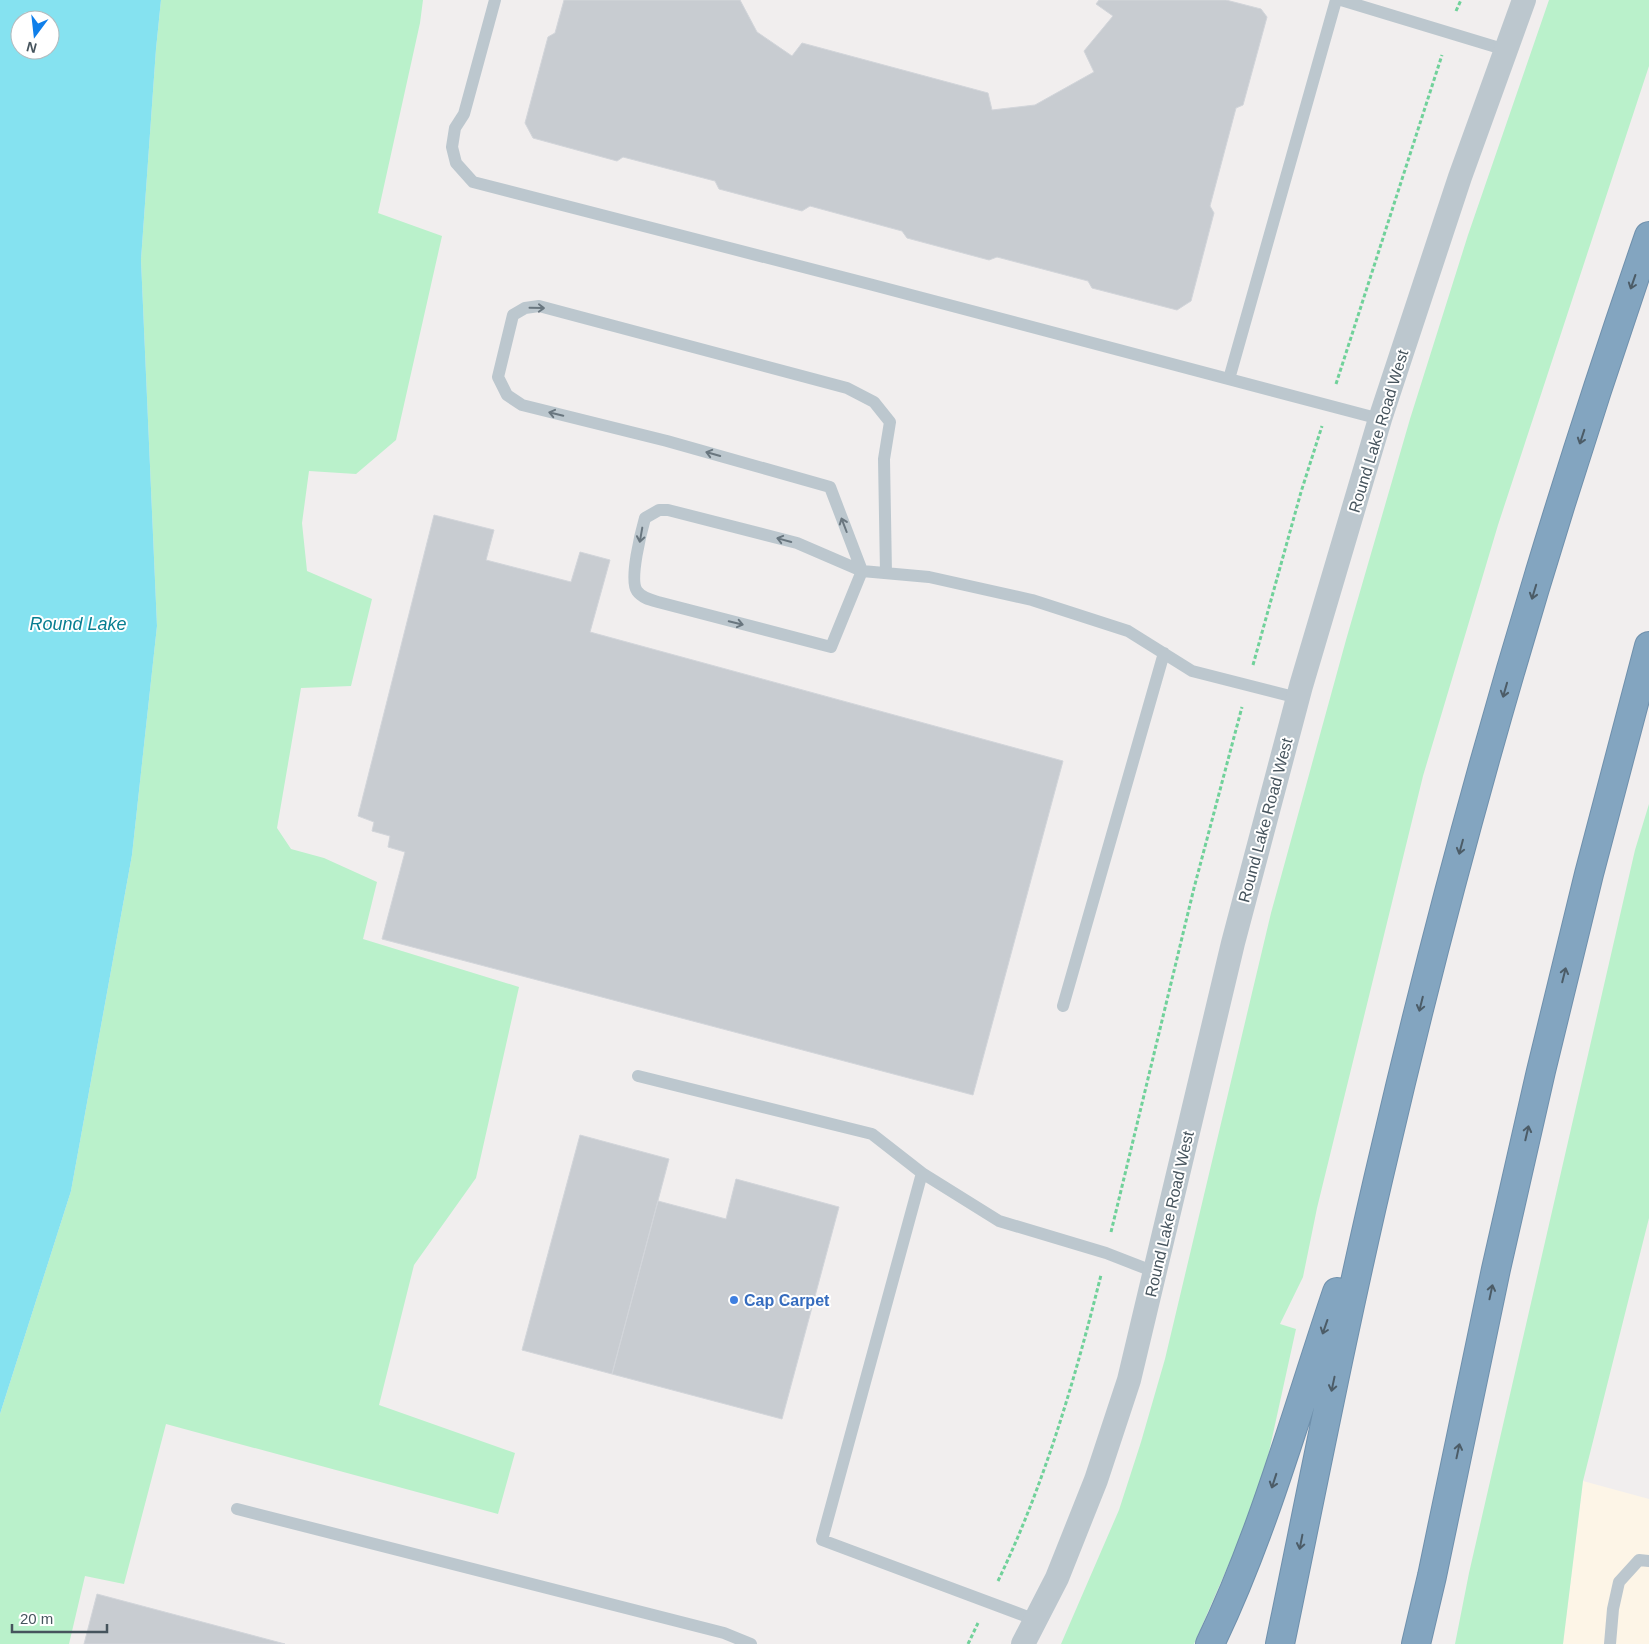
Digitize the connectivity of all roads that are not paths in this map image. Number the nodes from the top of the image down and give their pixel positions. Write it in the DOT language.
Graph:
graph roads {
  1 [pos="495,0"];
  2 [pos="1336,0"];
  3 [pos="1341,0"];
  4 [pos="1524,0"];
  5 [pos="1506,50"];
  6 [pos="1649,236"];
  7 [pos="1229,379"];
  8 [pos="1380,419"];
  9 [pos="862,571"];
  10 [pos="886,573"];
  11 [pos="1649,646"];
  12 [pos="1164,653"];
  13 [pos="1298,698"];
  14 [pos="1063,1006"];
  15 [pos="638,1076"];
  16 [pos="1385,1148"];
  17 [pos="922,1173"];
  18 [pos="1156,1272"];
  19 [pos="1448,1499"];
  20 [pos="237,1509"];
  21 [pos="1649,1561"];
  22 [pos="1036,1620"];
  23 [pos="722,1638"];
  24 [pos="751,1644"];
  25 [pos="1024,1644"];
  26 [pos="1210,1644"];
  27 [pos="1280,1644"];
  28 [pos="1416,1644"];
  29 [pos="1434,1644"];
  30 [pos="1610,1644"];
  1 -- 7 [label="lane"];
  2 -- 7 [label="lane"];
  3 -- 5 [label="lane"];
  4 -- 5 [label="street, Round Lake Road West"];
  5 -- 8 [label="street, Round Lake Road West"];
  6 -- 16 [label="highway, one-way"];
  7 -- 8 [label="lane"];
  8 -- 13 [label="street, Round Lake Road West"];
  9 -- 9 [label="lane, one-way"];
  9 -- 10 [label="lane"];
  9 -- 10 [label="lane, one-way"];
  10 -- 12 [label="lane"];
  19 -- 11 [label="highway, one-way"];
  12 -- 13 [label="lane"];
  12 -- 14 [label="lane"];
  13 -- 18 [label="street, Round Lake Road West"];
  15 -- 17 [label="lane"];
  16 -- 26 [label="highway, one-way"];
  16 -- 27 [label="highway, one-way"];
  17 -- 18 [label="lane"];
  17 -- 22 [label="lane"];
  18 -- 22 [label="street, Round Lake Road West"];
  19 -- 28 [label="highway"];
  19 -- 29 [label="highway"];
  20 -- 23 [label="lane"];
  21 -- 30 [label="lane"];
  22 -- 25 [label="street, Round Lake Road West"];
  23 -- 24 [label="lane"];
}
